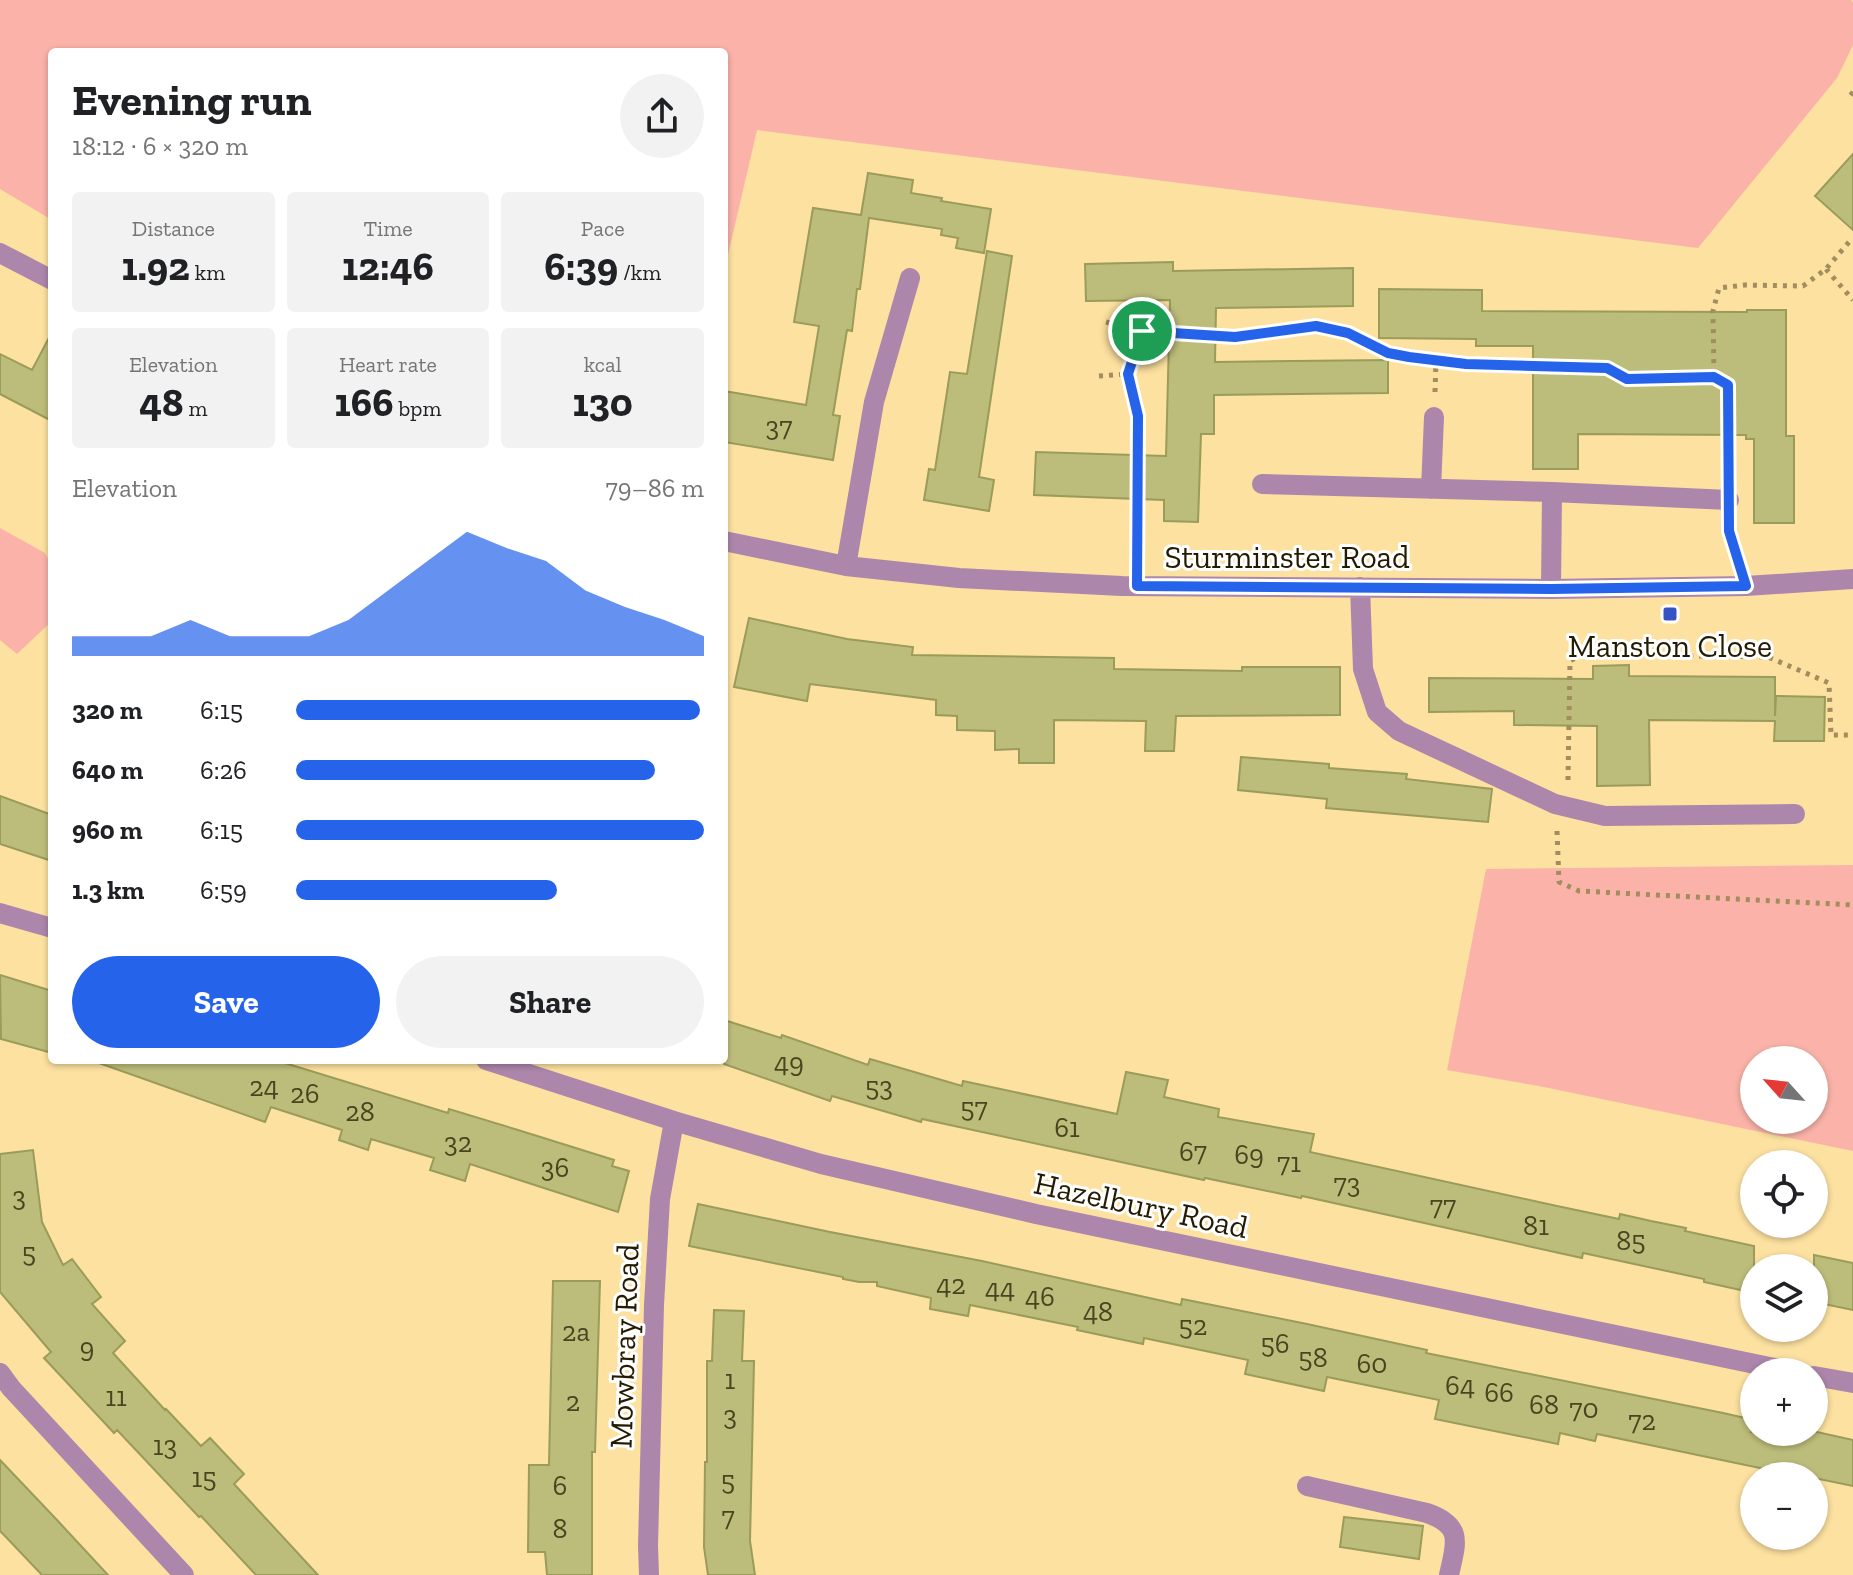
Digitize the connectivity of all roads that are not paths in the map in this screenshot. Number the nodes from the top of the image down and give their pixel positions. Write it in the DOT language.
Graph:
graph roads {
  1 [pos="0,253"];
  2 [pos="48,278"];
  3 [pos="910,278"];
  4 [pos="1434,417"];
  5 [pos="1262,484"];
  6 [pos="1431,489"];
  7 [pos="1552,492"];
  8 [pos="1729,500"];
  9 [pos="728,542"];
  10 [pos="846,566"];
  11 [pos="1853,579"];
  12 [pos="1360,587"];
  13 [pos="1551,589"];
  14 [pos="1795,814"];
  15 [pos="0,913"];
  16 [pos="48,927"];
  17 [pos="498,1064"];
  18 [pos="674,1121"];
  19 [pos="1740,1361"];
  20 [pos="0,1373"];
  21 [pos="1828,1379"];
  22 [pos="1853,1383"];
  23 [pos="1307,1486"];
  24 [pos="184,1575"];
  25 [pos="649,1575"];
  26 [pos="1449,1575"];
  1 -- 2 [label="street"];
  3 -- 10 [label="street"];
  4 -- 6 [label="street"];
  5 -- 6 [label="street"];
  6 -- 7 [label="street"];
  7 -- 8 [label="street"];
  7 -- 13 [label="street"];
  9 -- 10 [label="street, Sturminster Road"];
  10 -- 12 [label="street, Sturminster Road"];
  11 -- 13 [label="street, Sturminster Road"];
  12 -- 13 [label="street, Sturminster Road"];
  12 -- 14 [label="street"];
  15 -- 16 [label="street"];
  17 -- 18 [label="street, Hazelbury Road"];
  18 -- 19 [label="street, Hazelbury Road"];
  18 -- 25 [label="street, Mowbray Road"];
  20 -- 24 [label="street"];
  21 -- 22 [label="street"];
  23 -- 26 [label="street"];
}
